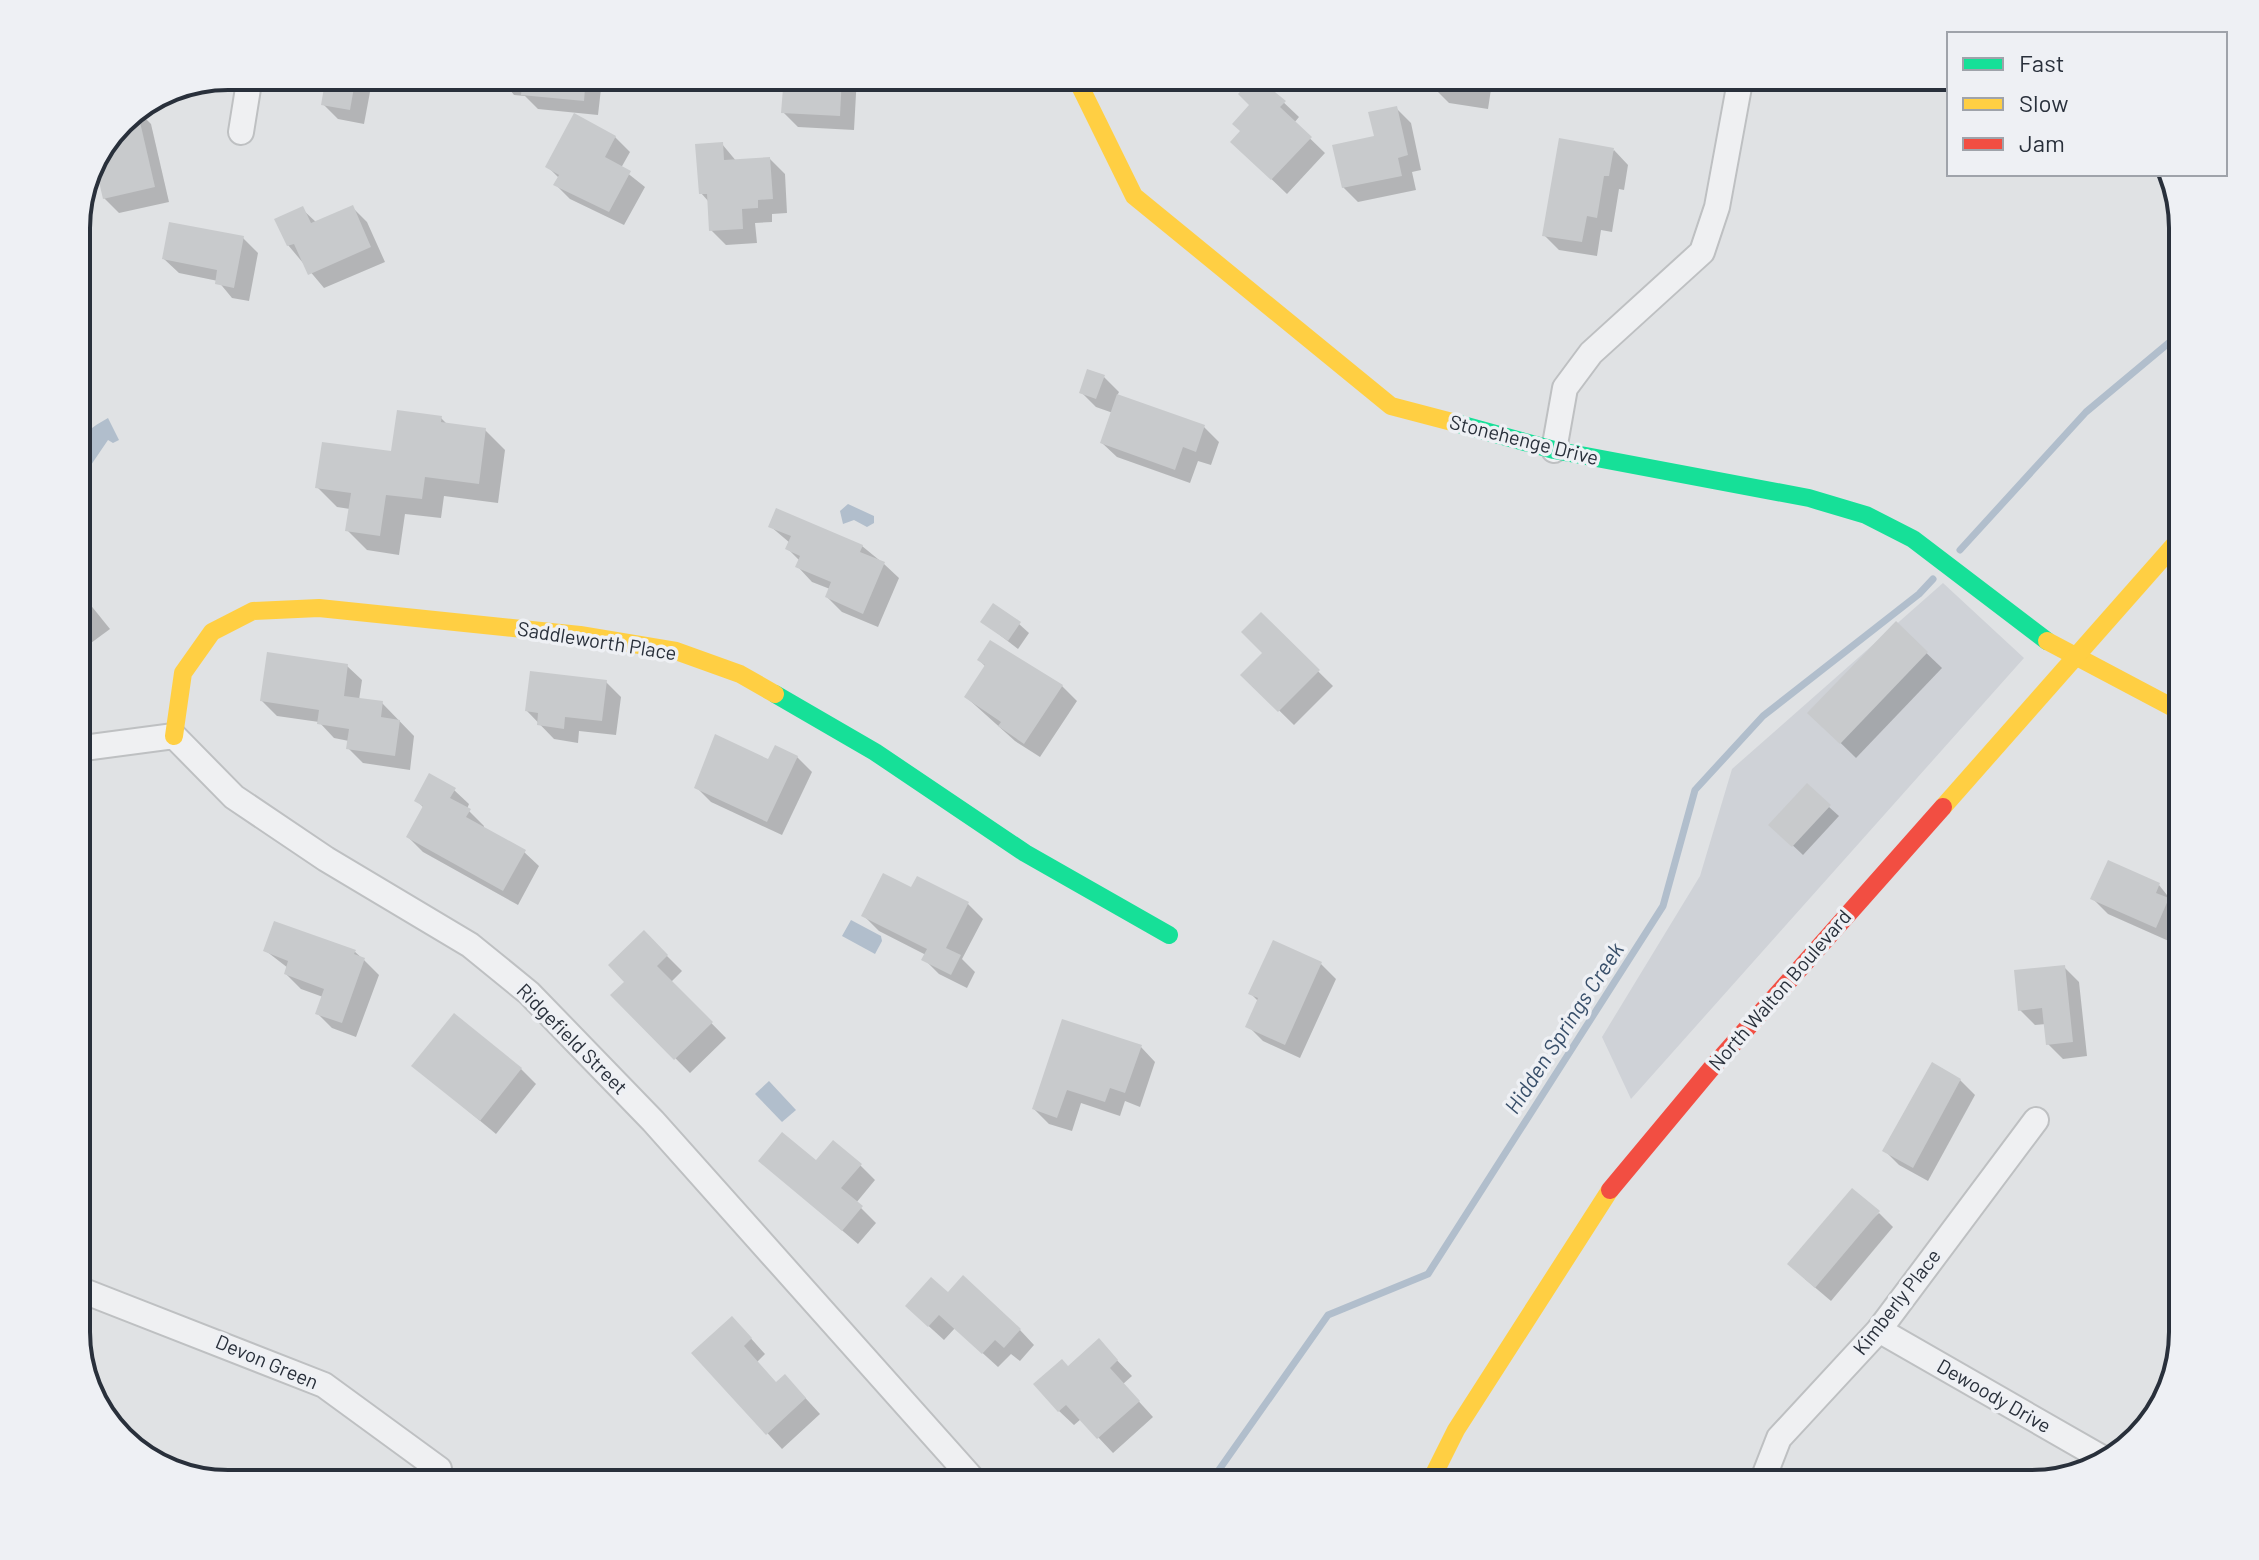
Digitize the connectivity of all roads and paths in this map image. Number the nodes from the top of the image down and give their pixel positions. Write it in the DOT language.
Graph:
graph roads {
  1 [pos="248,90"];
  2 [pos="1082,90"];
  3 [pos="1738,90"];
  4 [pos="241,132"];
  5 [pos="1554,450"];
  6 [pos="2169,551"];
  7 [pos="2073,658"];
  8 [pos="2169,706"];
  9 [pos="174,736"];
  10 [pos="90,747"];
  11 [pos="1169,935"];
  12 [pos="2036,1120"];
  13 [pos="90,1293"];
  14 [pos="1879,1330"];
  15 [pos="2095,1454"];
  16 [pos="439,1469"];
  17 [pos="965,1470"];
  18 [pos="1436,1470"];
  19 [pos="1766,1470"];
  1 -- 4 [label="street"];
  2 -- 5 [label="street, Stonehenge Drive"];
  3 -- 5 [label="street"];
  5 -- 7 [label="street, Stonehenge Drive"];
  6 -- 7 [label="street, North Walton Boulevard"];
  7 -- 8 [label="street, Stonehenge Drive"];
  7 -- 18 [label="street, North Walton Boulevard"];
  9 -- 10 [label="street"];
  9 -- 11 [label="street, Saddleworth Place"];
  9 -- 17 [label="street, Ridgefield Street"];
  12 -- 14 [label="street, Kimberly Place"];
  13 -- 16 [label="street, Devon Green"];
  14 -- 15 [label="street, Dewoody Drive"];
  14 -- 19 [label="street, Kimberly Place"];
}
